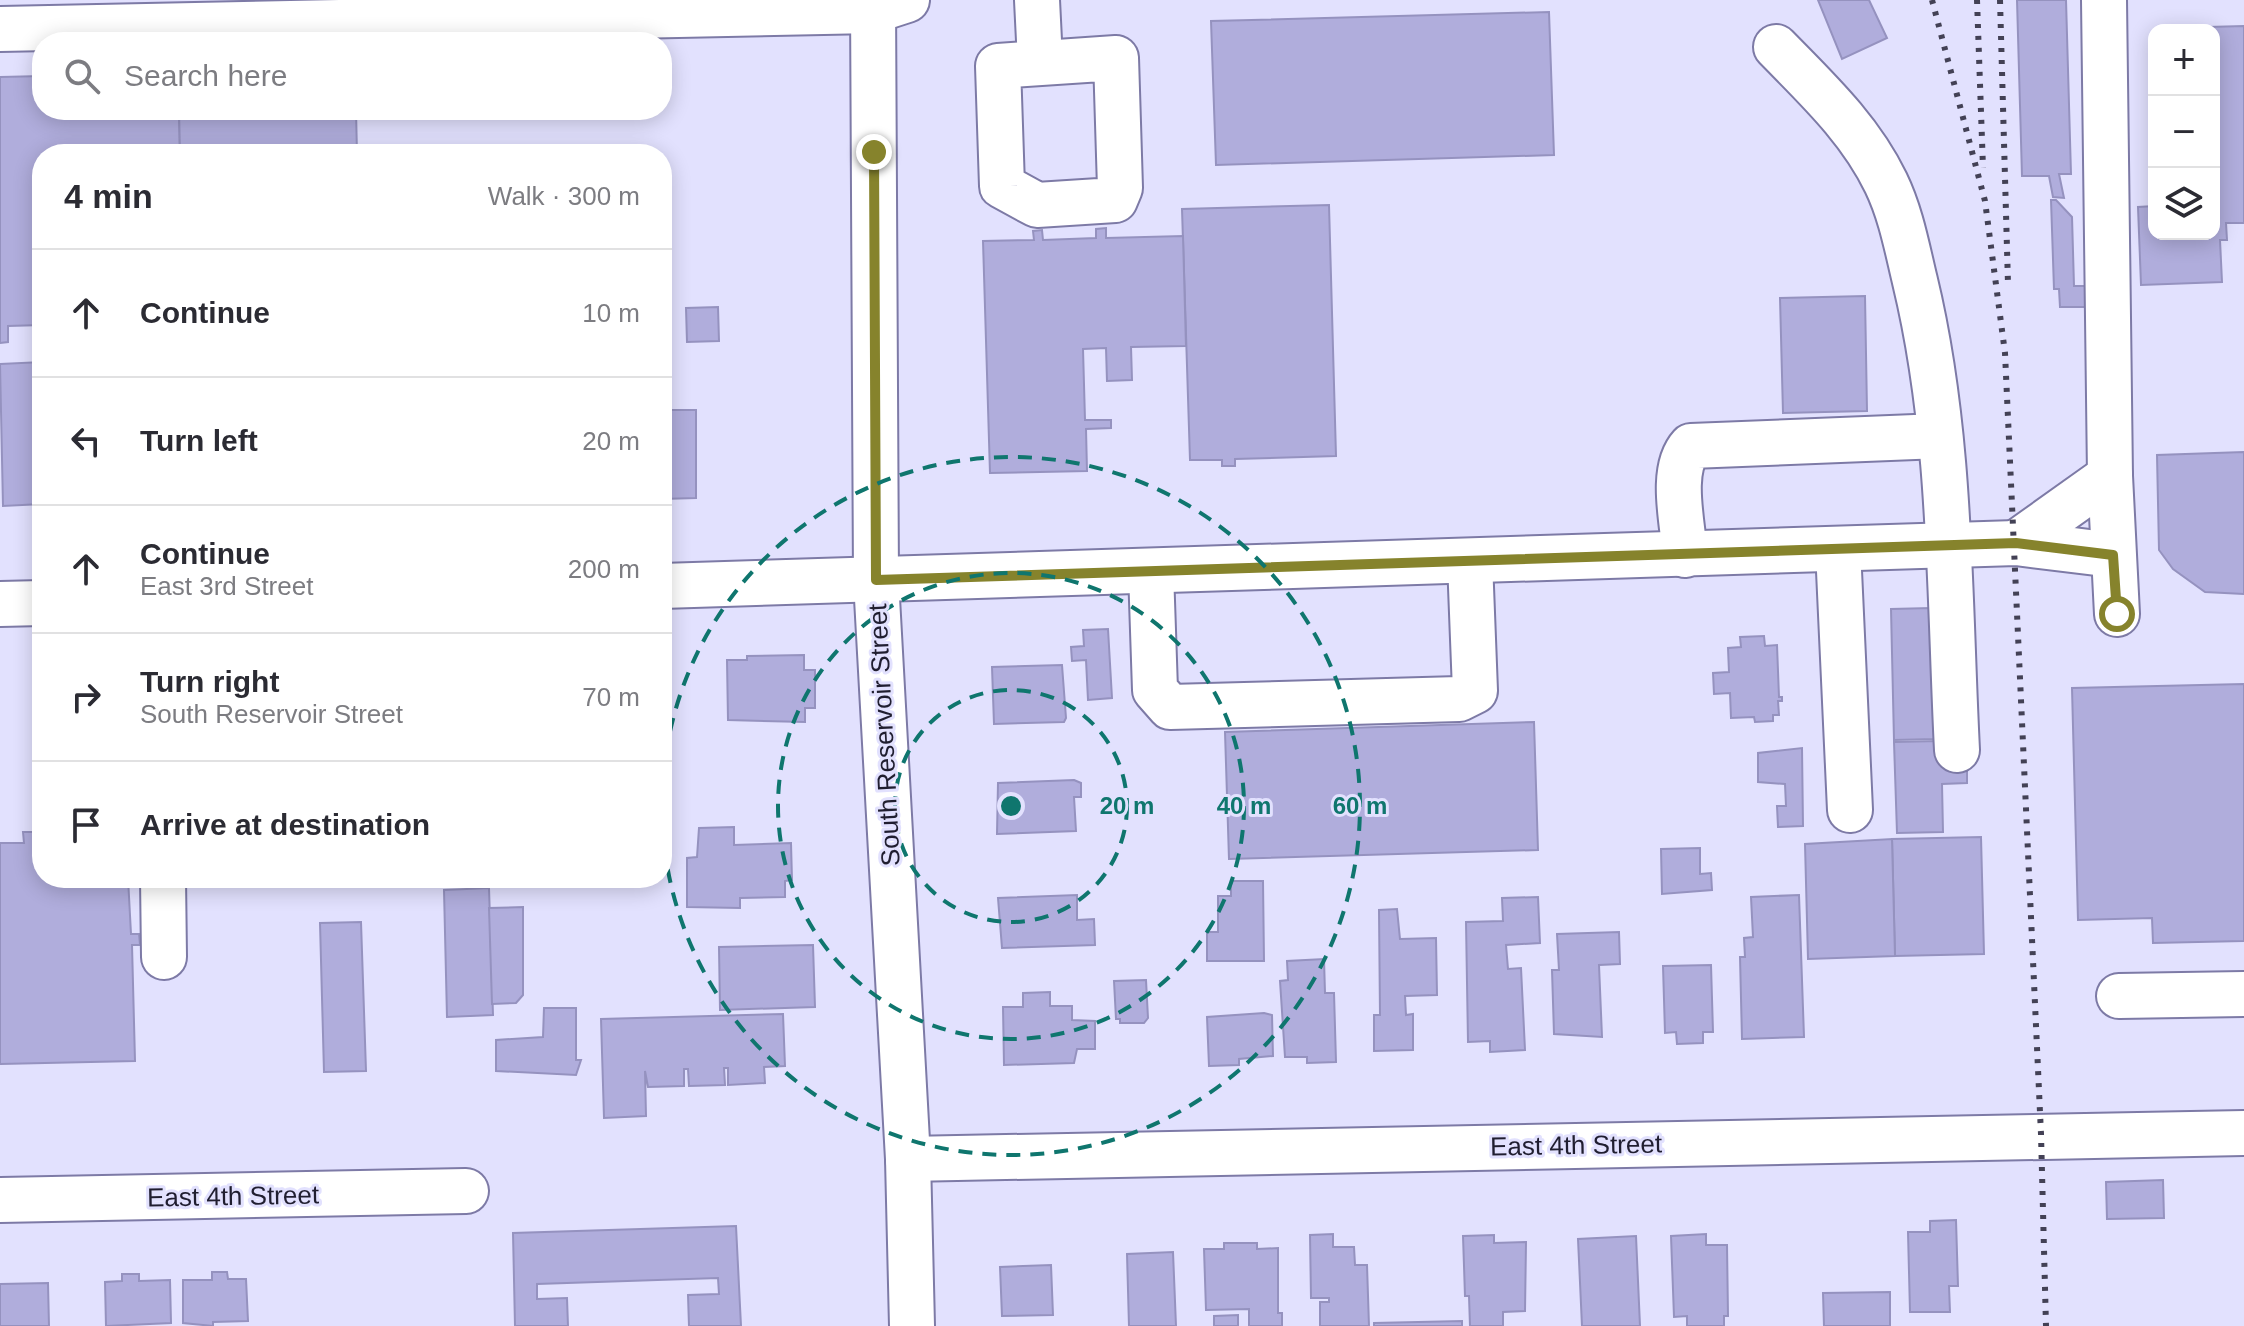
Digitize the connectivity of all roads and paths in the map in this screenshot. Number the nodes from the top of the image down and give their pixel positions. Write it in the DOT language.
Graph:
graph roads {
  1 [pos="1037,0"];
  2 [pos="2104,0"];
  3 [pos="884,4"];
  4 [pos="0,29"];
  5 [pos="1776,47"];
  6 [pos="1040,61"];
  7 [pos="1940,436"];
  8 [pos="2110,476"];
  9 [pos="2016,543"];
  10 [pos="1947,546"];
  11 [pos="1838,549"];
  12 [pos="1685,555"];
  13 [pos="2113,555"];
  14 [pos="1470,561"];
  15 [pos="1151,571"];
  16 [pos="876,580"];
  17 [pos="672,586"];
  18 [pos="32,603"];
  19 [pos="0,604"];
  20 [pos="2117,614"];
  21 [pos="1957,750"];
  22 [pos="1850,810"];
  23 [pos="163,888"];
  24 [pos="164,957"];
  25 [pos="2244,994"];
  26 [pos="2119,996"];
  27 [pos="2244,1133"];
  28 [pos="908,1159"];
  29 [pos="466,1191"];
  30 [pos="0,1200"];
  31 [pos="912,1326"];
  1 -- 6 [label="street"];
  2 -- 8 [label="street"];
  3 -- 4 [label="street"];
  3 -- 16 [label="street, South Reservoir Street"];
  5 -- 7 [label="street"];
  7 -- 10 [label="street"];
  7 -- 12 [label="street"];
  8 -- 9 [label="street"];
  8 -- 13 [label="street"];
  9 -- 10 [label="street"];
  9 -- 13 [label="street"];
  10 -- 11 [label="street"];
  10 -- 21 [label="street"];
  11 -- 12 [label="street"];
  11 -- 22 [label="street"];
  12 -- 14 [label="street"];
  13 -- 20 [label="street"];
  14 -- 15 [label="street"];
  14 -- 15 [label="street"];
  15 -- 16 [label="street"];
  16 -- 17 [label="street"];
  16 -- 28 [label="street, South Reservoir Street"];
  18 -- 19 [label="street"];
  23 -- 24 [label="street"];
  25 -- 26 [label="street"];
  27 -- 28 [label="street, East 4th Street"];
  28 -- 31 [label="street, South Reservoir Street"];
  29 -- 30 [label="street, East 4th Street"];
}
